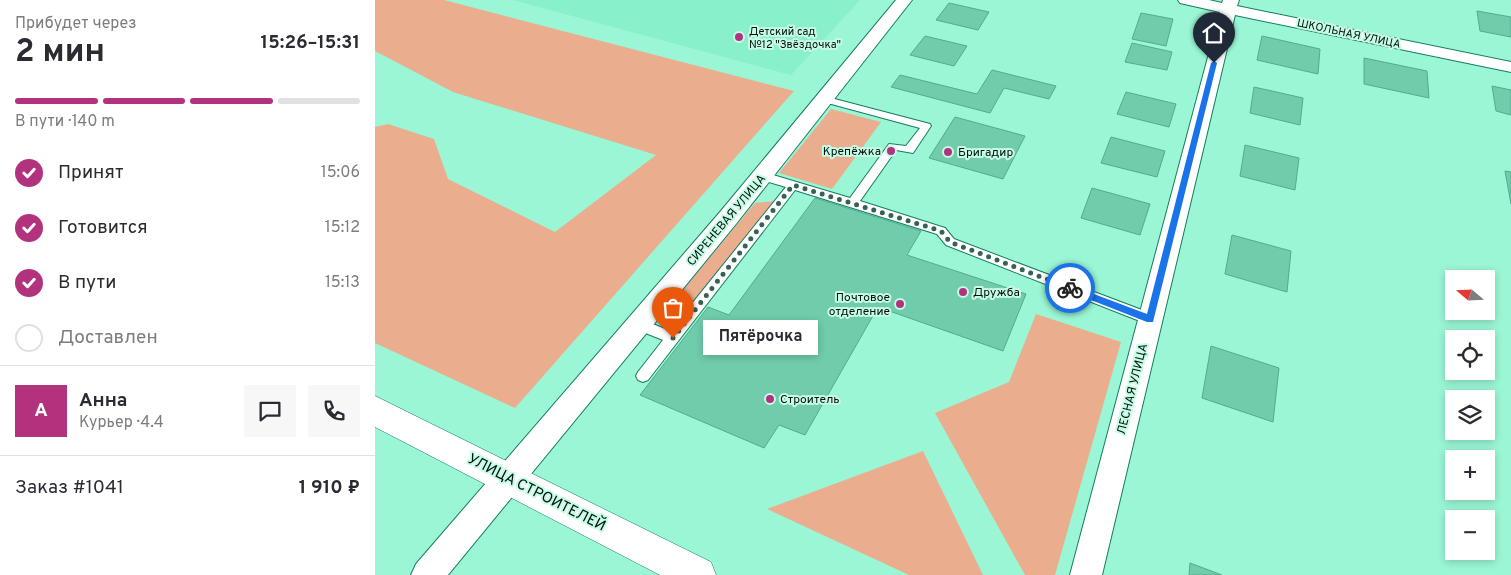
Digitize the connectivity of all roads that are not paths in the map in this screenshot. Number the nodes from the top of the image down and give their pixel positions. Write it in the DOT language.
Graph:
graph roads {
  1 [pos="904,0"];
  2 [pos="1186,0"];
  3 [pos="1229,4"];
  4 [pos="1511,67"];
  5 [pos="827,100"];
  6 [pos="763,176"];
  7 [pos="793,185"];
  8 [pos="853,203"];
  9 [pos="1150,319"];
  10 [pos="638,324"];
  11 [pos="673,338"];
  12 [pos="643,376"];
  13 [pos="375,411"];
  14 [pos="508,478"];
  15 [pos="427,575"];
  16 [pos="698,575"];
  17 [pos="1086,575"];
  1 -- 5 [label="street, СИРЕНЕВАЯ УЛИЦА"];
  2 -- 3 [label="street, ШКОЛЬНАЯ УЛИЦА"];
  3 -- 4 [label="street, ШКОЛЬНАЯ УЛИЦА"];
  3 -- 9 [label="street, ЛЕСНАЯ УЛИЦА"];
  5 -- 6 [label="street, СИРЕНЕВАЯ УЛИЦА"];
  5 -- 8 [label="lane"];
  6 -- 7 [label="lane"];
  6 -- 10 [label="street, СИРЕНЕВАЯ УЛИЦА"];
  7 -- 8 [label="lane"];
  7 -- 11 [label="lane"];
  8 -- 9 [label="lane"];
  9 -- 17 [label="street, ЛЕСНАЯ УЛИЦА"];
  10 -- 11 [label="lane"];
  10 -- 14 [label="street, СИРЕНЕВАЯ УЛИЦА"];
  11 -- 12 [label="lane"];
  13 -- 14 [label="street, УЛИЦА СТРОИТЕЛЕЙ"];
  14 -- 15 [label="street, СИРЕНЕВАЯ УЛИЦА"];
  14 -- 16 [label="street, УЛИЦА СТРОИТЕЛЕЙ"];
}
